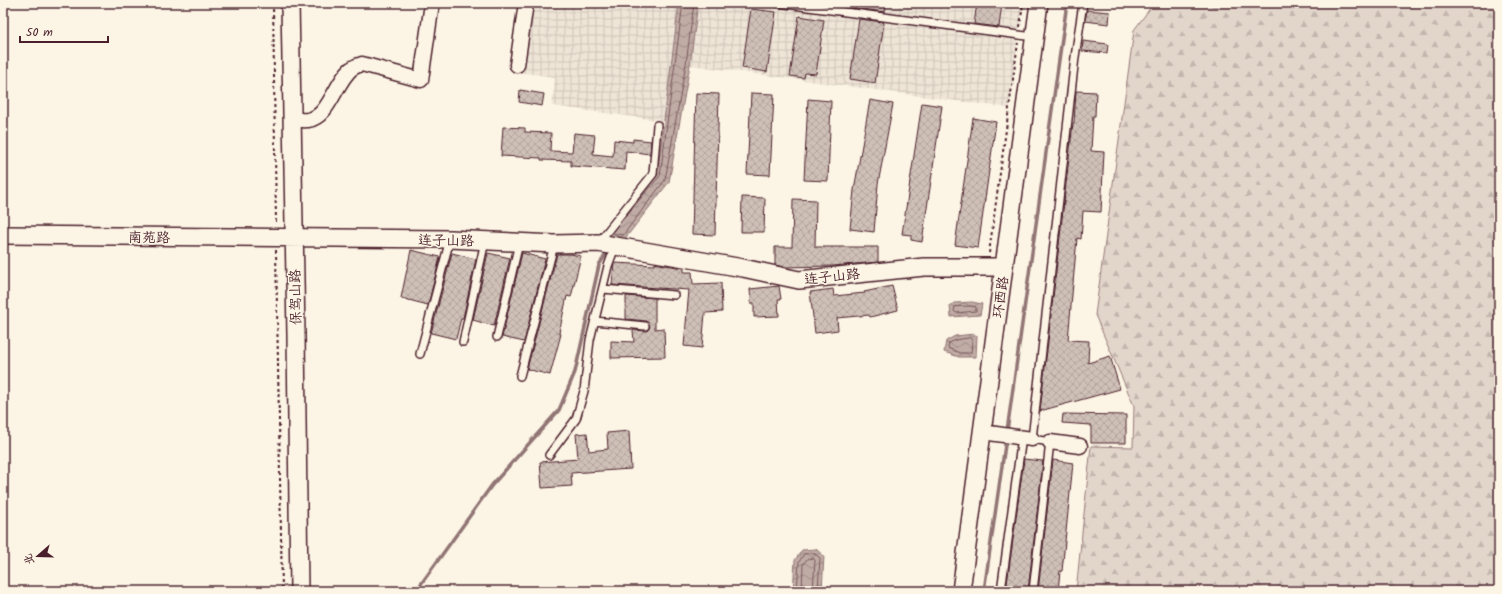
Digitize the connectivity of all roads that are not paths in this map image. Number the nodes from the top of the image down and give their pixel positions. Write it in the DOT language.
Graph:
graph roads {
  1 [pos="290,3"];
  2 [pos="432,3"];
  3 [pos="526,3"];
  4 [pos="778,3"];
  5 [pos="1039,3"];
  6 [pos="1083,3"];
  7 [pos="1034,38"];
  8 [pos="517,66"];
  9 [pos="292,119"];
  10 [pos="657,125"];
  11 [pos="3,235"];
  12 [pos="294,238"];
  13 [pos="450,240"];
  14 [pos="485,241"];
  15 [pos="519,243"];
  16 [pos="598,243"];
  17 [pos="554,244"];
  18 [pos="616,247"];
  19 [pos="1004,267"];
  20 [pos="603,289"];
  21 [pos="674,295"];
  22 [pos="595,321"];
  23 [pos="645,326"];
  24 [pos="497,337"];
  25 [pos="463,342"];
  26 [pos="420,354"];
  27 [pos="520,376"];
  28 [pos="990,433"];
  29 [pos="1023,437"];
  30 [pos="1050,442"];
  31 [pos="1080,446"];
  32 [pos="549,455"];
  33 [pos="299,591"];
  34 [pos="961,591"];
  35 [pos="1001,591"];
  36 [pos="1033,591"];
  1 -- 9 [label="street, 保驾山路"];
  2 -- 9 [label="street"];
  3 -- 8 [label="street"];
  4 -- 7 [label="lane"];
  5 -- 7 [label="street, 环西路"];
  6 -- 29 [label="lane"];
  7 -- 19 [label="street, 环西路"];
  9 -- 12 [label="street, 保驾山路"];
  10 -- 16 [label="lane"];
  11 -- 12 [label="street, 南苑路"];
  12 -- 13 [label="street, 连子山路"];
  12 -- 33 [label="street, 保驾山路"];
  13 -- 14 [label="street, 连子山路"];
  13 -- 26 [label="lane"];
  14 -- 15 [label="street, 连子山路"];
  14 -- 25 [label="lane"];
  15 -- 17 [label="street, 连子山路"];
  15 -- 24 [label="lane"];
  16 -- 17 [label="street, 连子山路"];
  16 -- 18 [label="street, 连子山路"];
  17 -- 27 [label="lane"];
  18 -- 19 [label="street, 连子山路"];
  18 -- 20 [label="lane"];
  19 -- 28 [label="street, 环西路"];
  20 -- 21 [label="lane"];
  20 -- 22 [label="lane"];
  22 -- 23 [label="lane"];
  22 -- 32 [label="lane"];
  28 -- 29 [label="street"];
  28 -- 34 [label="street, 环西路"];
  29 -- 30 [label="lane"];
  29 -- 35 [label="lane"];
  30 -- 31 [label="street"];
  30 -- 36 [label="lane"];
}
